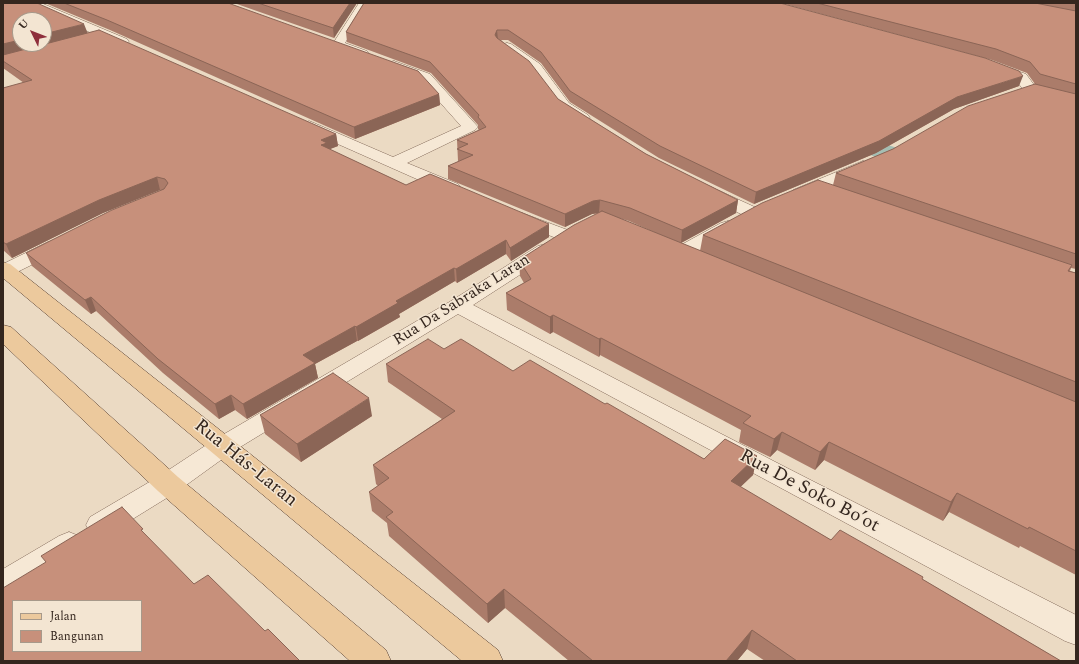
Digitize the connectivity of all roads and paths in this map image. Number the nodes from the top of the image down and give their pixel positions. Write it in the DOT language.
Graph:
graph roads {
  1 [pos="32,3"];
  2 [pos="364,3"];
  3 [pos="100,32"];
  4 [pos="78,38"];
  5 [pos="503,44"];
  6 [pos="134,47"];
  7 [pos="980,62"];
  8 [pos="1030,88"];
  9 [pos="1016,93"];
  10 [pos="1045,93"];
  11 [pos="299,121"];
  12 [pos="595,126"];
  13 [pos="876,160"];
  14 [pos="393,163"];
  15 [pos="699,186"];
  16 [pos="815,187"];
  17 [pos="465,194"];
  18 [pos="837,195"];
  19 [pos="508,212"];
  20 [pos="753,213"];
  21 [pos="73,237"];
  22 [pos="648,238"];
  23 [pos="682,252"];
  24 [pos="704,261"];
  25 [pos="4,269"];
  26 [pos="458,305"];
  27 [pos="3,332"];
  28 [pos="223,446"];
  29 [pos="168,484"];
  30 [pos="3,585"];
  31 [pos="1076,631"];
  32 [pos="374,661"];
  33 [pos="486,661"];
  1 -- 3 [label="street"];
  2 -- 14 [label="street"];
  3 -- 4 [label="street"];
  3 -- 6 [label="street"];
  5 -- 12 [label="street"];
  7 -- 8 [label="street"];
  8 -- 9 [label="street"];
  8 -- 10 [label="street"];
  11 -- 14 [label="street"];
  13 -- 16 [label="street"];
  14 -- 17 [label="street"];
  15 -- 20 [label="street"];
  16 -- 18 [label="street"];
  16 -- 20 [label="street"];
  19 -- 26 [label="street, Rua Da Sabraka Laran"];
  20 -- 23 [label="street"];
  21 -- 25 [label="street"];
  22 -- 23 [label="street"];
  23 -- 24 [label="street"];
  25 -- 28 [label="main road, Rua Hás-Laran"];
  26 -- 28 [label="street, Rua Da Sabraka Laran"];
  26 -- 31 [label="street, Rua De Soko Bo’ot"];
  27 -- 29 [label="main road"];
  28 -- 29 [label="street, Rua Da Sabraka Laran"];
  28 -- 33 [label="main road, Rua Hás-Laran"];
  29 -- 30 [label="street, Rua Da Sabraka Laran"];
  29 -- 32 [label="main road"];
}
